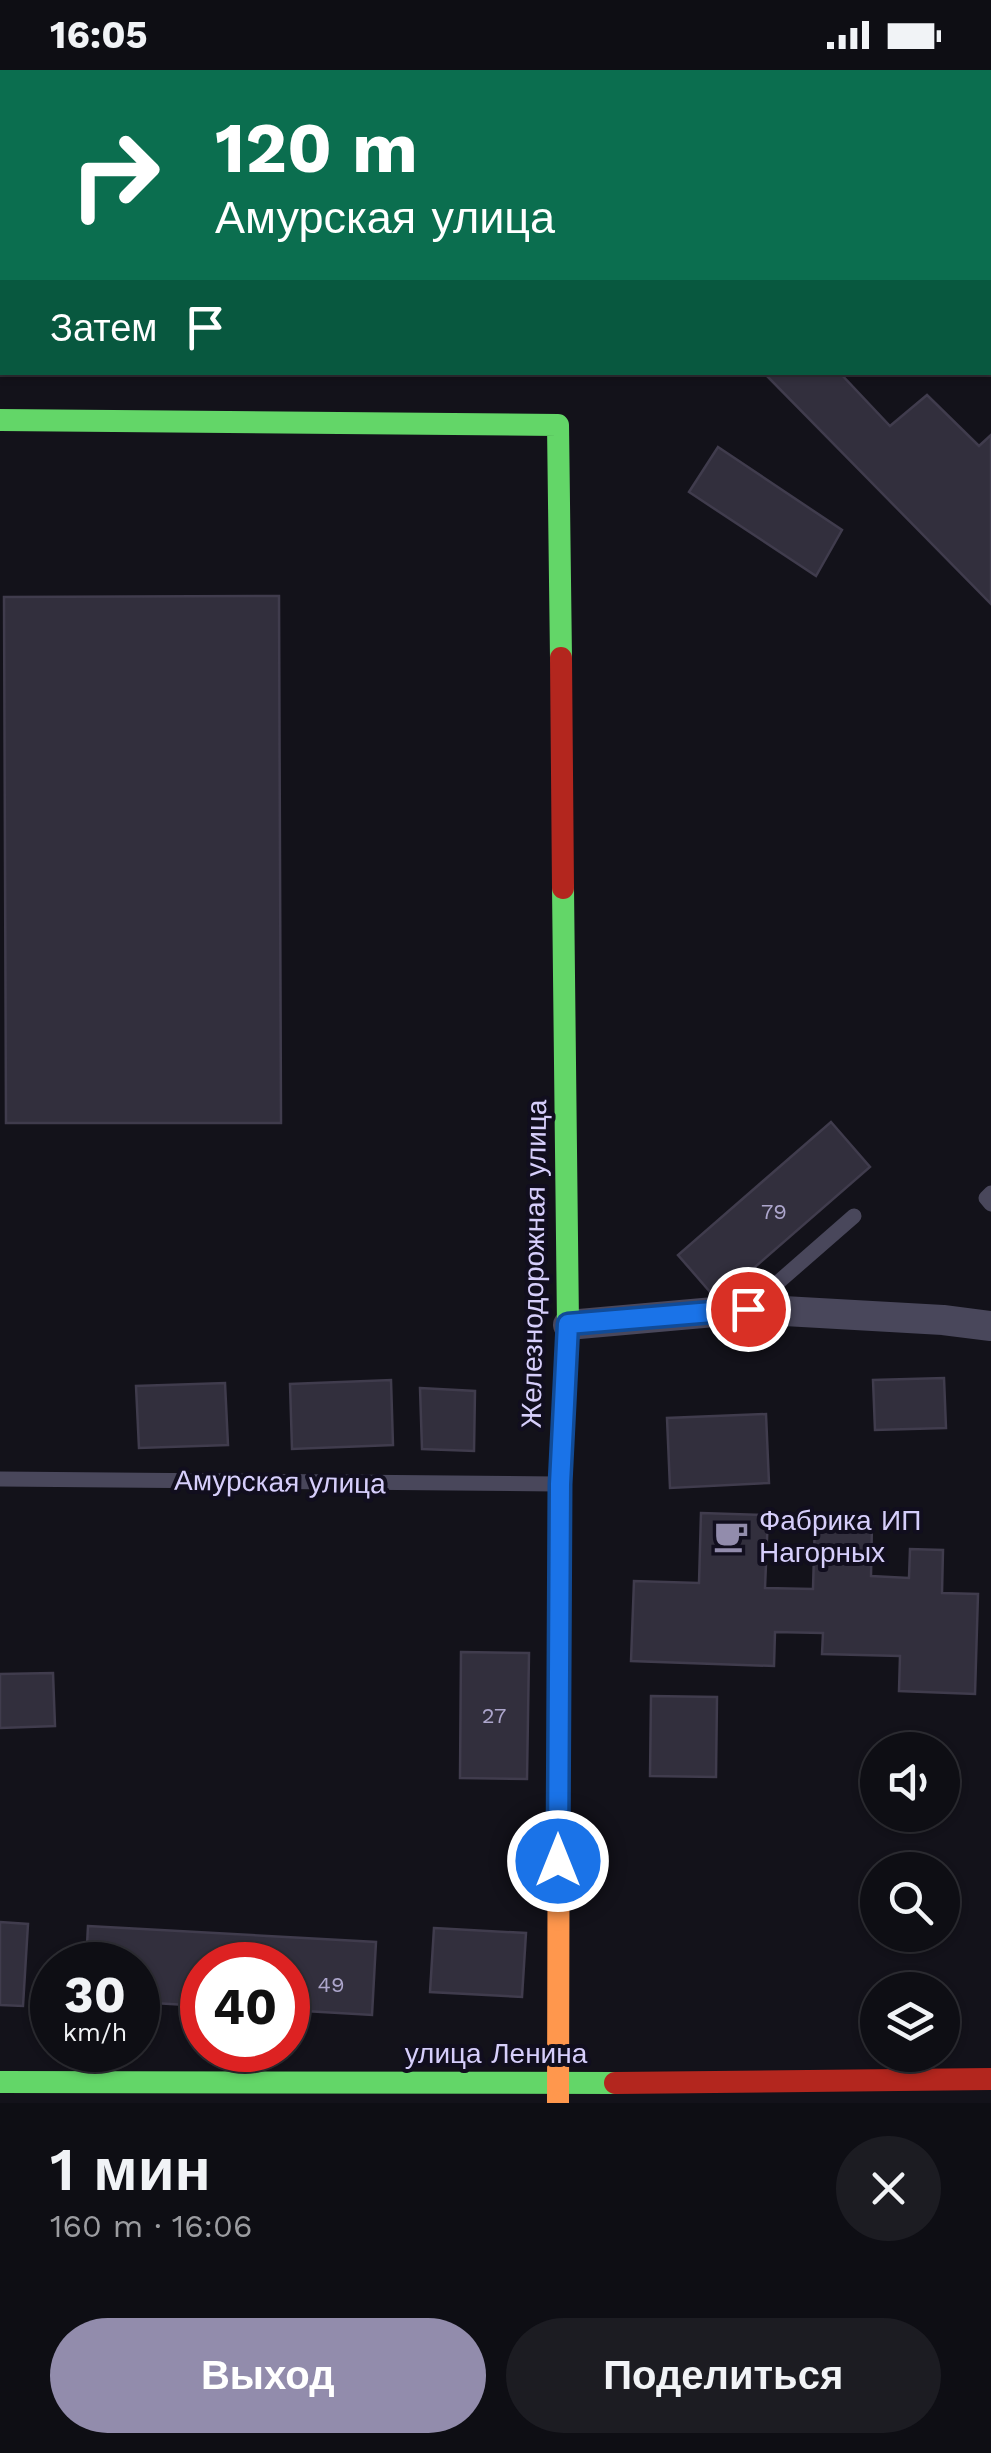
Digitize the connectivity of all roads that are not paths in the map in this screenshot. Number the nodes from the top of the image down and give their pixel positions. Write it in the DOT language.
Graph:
graph roads {
  1 [pos="0,420"];
  2 [pos="991,1193"];
  3 [pos="991,1204"];
  4 [pos="854,1216"];
  5 [pos="748,1309"];
  6 [pos="568,1324"];
  7 [pos="991,1326"];
  8 [pos="0,1479"];
  9 [pos="560,1484"];
  10 [pos="991,2079"];
  11 [pos="0,2082"];
  12 [pos="405,2093"];
  13 [pos="557,2093"];
  1 -- 6 [label="street, Железнодорожная улица"];
  2 -- 3 [label="lane"];
  4 -- 5 [label="lane"];
  5 -- 6 [label="street"];
  5 -- 7 [label="street"];
  6 -- 9 [label="street, Железнодорожная улица"];
  8 -- 9 [label="lane, Амурская улица"];
  9 -- 13 [label="street, Железнодорожная улица"];
  10 -- 13 [label="street, улица Ленина"];
  11 -- 12 [label="street, улица Ленина"];
  12 -- 13 [label="street, улица Ленина"];
}
